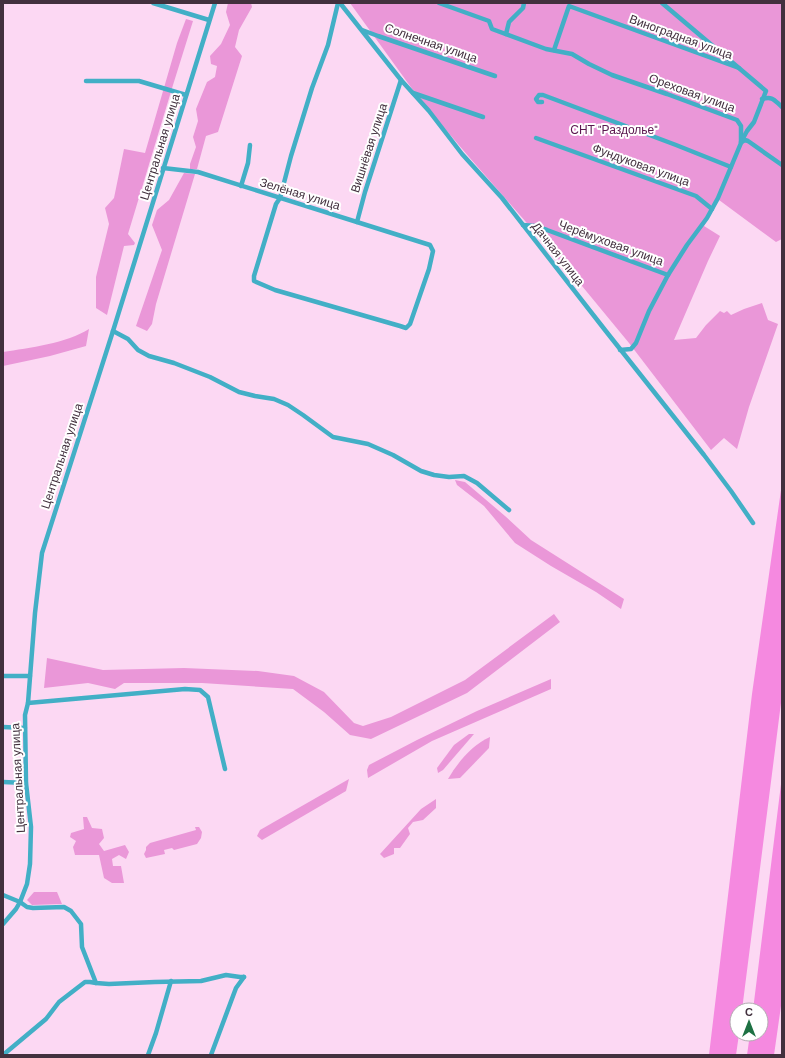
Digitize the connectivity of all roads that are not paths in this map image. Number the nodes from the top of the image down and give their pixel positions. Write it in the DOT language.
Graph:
graph roads {
  1 [pos="153,3"];
  2 [pos="215,3"];
  3 [pos="339,3"];
  4 [pos="439,3"];
  5 [pos="524,3"];
  6 [pos="662,3"];
  7 [pos="570,5"];
  8 [pos="210,20"];
  9 [pos="361,29"];
  10 [pos="506,34"];
  11 [pos="554,50"];
  12 [pos="739,68"];
  13 [pos="495,76"];
  14 [pos="401,80"];
  15 [pos="86,81"];
  16 [pos="412,93"];
  17 [pos="186,95"];
  18 [pos="762,99"];
  19 [pos="542,102"];
  20 [pos="782,107"];
  21 [pos="483,117"];
  22 [pos="536,138"];
  23 [pos="741,143"];
  24 [pos="250,145"];
  25 [pos="782,165"];
  26 [pos="731,167"];
  27 [pos="164,168"];
  28 [pos="241,186"];
  29 [pos="280,198"];
  30 [pos="712,209"];
  31 [pos="357,222"];
  32 [pos="523,225"];
  33 [pos="668,275"];
  34 [pos="113,331"];
  35 [pos="620,350"];
  36 [pos="509,510"];
  37 [pos="753,523"];
  38 [pos="3,676"];
  39 [pos="30,676"];
  40 [pos="28,703"];
  41 [pos="3,727"];
  42 [pos="25,728"];
  43 [pos="225,769"];
  44 [pos="3,782"];
  45 [pos="26,782"];
  46 [pos="3,895"];
  47 [pos="20,902"];
  48 [pos="3,924"];
  49 [pos="171,981"];
  50 [pos="96,983"];
  51 [pos="3,1055"];
  52 [pos="148,1055"];
  53 [pos="211,1055"];
  1 -- 8 [label="street"];
  2 -- 8 [label="street, Центральная улица"];
  3 -- 9 [label="street, Дачная улица"];
  3 -- 29 [label="street"];
  4 -- 10 [label="street, Ореховая улица"];
  5 -- 10 [label="street"];
  6 -- 12 [label="street"];
  7 -- 11 [label="street, Виноградная улица"];
  7 -- 12 [label="street, Виноградная улица"];
  8 -- 17 [label="street, Центральная улица"];
  9 -- 13 [label="street, Солнечная улица"];
  9 -- 14 [label="street, Дачная улица"];
  10 -- 11 [label="street, Ореховая улица"];
  11 -- 23 [label="street, Ореховая улица"];
  12 -- 18 [label="street"];
  14 -- 16 [label="street, Дачная улица"];
  14 -- 31 [label="street, Вишнёвая улица"];
  15 -- 17 [label="street"];
  16 -- 21 [label="street"];
  16 -- 32 [label="street, Дачная улица"];
  17 -- 27 [label="street, Центральная улица"];
  18 -- 20 [label="street"];
  18 -- 23 [label="street"];
  19 -- 26 [label="street"];
  22 -- 30 [label="street, Фундуковая улица"];
  23 -- 25 [label="street"];
  23 -- 26 [label="street, Ореховая улица"];
  24 -- 28 [label="street"];
  26 -- 30 [label="street, Ореховая улица"];
  27 -- 28 [label="street, Зелёная улица"];
  27 -- 34 [label="street, Центральная улица"];
  28 -- 29 [label="street, Зелёная улица"];
  29 -- 31 [label="street, Зелёная улица"];
  29 -- 31 [label="street, Зелёная улица"];
  30 -- 33 [label="street, Ореховая улица"];
  32 -- 33 [label="street, Черёмуховая улица"];
  32 -- 35 [label="street, Дачная улица"];
  33 -- 35 [label="street, Ореховая улица"];
  34 -- 36 [label="street"];
  34 -- 39 [label="street, Центральная улица"];
  35 -- 37 [label="street, Дачная улица"];
  38 -- 39 [label="street"];
  39 -- 40 [label="street, Центральная улица"];
  40 -- 42 [label="street, Центральная улица"];
  40 -- 43 [label="street"];
  41 -- 42 [label="street"];
  42 -- 45 [label="street, Центральная улица"];
  44 -- 45 [label="street"];
  45 -- 47 [label="street, Центральная улица"];
  46 -- 47 [label="street"];
  47 -- 48 [label="street, Центральная улица"];
  47 -- 50 [label="street"];
  49 -- 50 [label="street"];
  49 -- 52 [label="street"];
  49 -- 53 [label="street"];
  50 -- 51 [label="street"];
}
